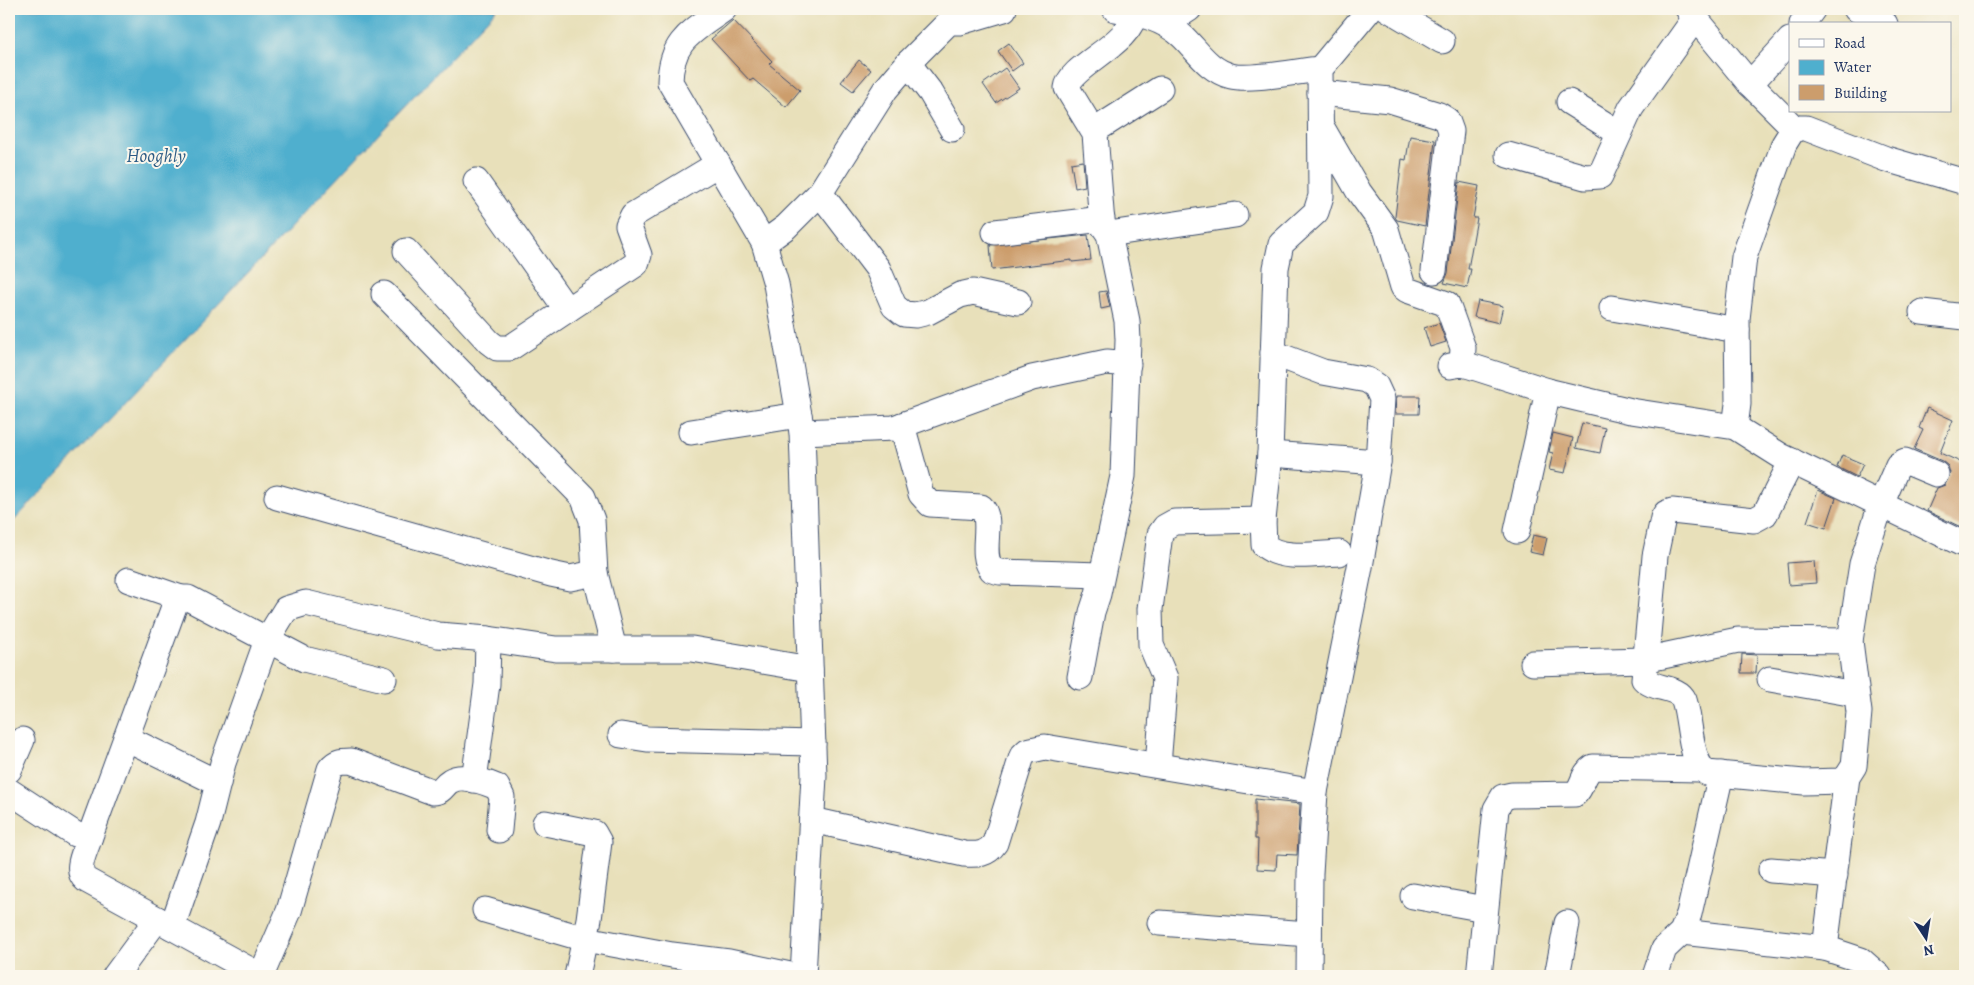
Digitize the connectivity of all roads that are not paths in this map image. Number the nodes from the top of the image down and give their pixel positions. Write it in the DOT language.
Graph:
graph roads {
  1 [pos="724,9"];
  2 [pos="1004,9"];
  3 [pos="1190,9"];
  4 [pos="1370,9"];
  5 [pos="1388,9"];
  6 [pos="1813,9"];
  7 [pos="1856,9"];
  8 [pos="1129,10"];
  9 [pos="1692,13"];
  10 [pos="945,15"];
  11 [pos="1803,22"];
  12 [pos="1881,22"];
  13 [pos="1166,24"];
  14 [pos="1442,41"];
  15 [pos="1789,41"];
  16 [pos="908,63"];
  17 [pos="1320,81"];
  18 [pos="1750,84"];
  19 [pos="1160,89"];
  20 [pos="1568,102"];
  21 [pos="1320,126"];
  22 [pos="1794,128"];
  23 [pos="952,129"];
  24 [pos="1094,132"];
  25 [pos="1619,133"];
  26 [pos="1508,155"];
  27 [pos="718,164"];
  28 [pos="476,181"];
  29 [pos="1965,182"];
  30 [pos="820,193"];
  31 [pos="1235,215"];
  32 [pos="1105,226"];
  33 [pos="995,232"];
  34 [pos="764,243"];
  35 [pos="406,251"];
  36 [pos="1434,271"];
  37 [pos="384,294"];
  38 [pos="1018,302"];
  39 [pos="1612,308"];
  40 [pos="567,310"];
  41 [pos="1922,312"];
  42 [pos="1965,317"];
  43 [pos="1737,330"];
  44 [pos="1273,354"];
  45 [pos="1128,364"];
  46 [pos="1548,391"];
  47 [pos="800,424"];
  48 [pos="902,425"];
  49 [pos="1735,427"];
  50 [pos="691,432"];
  51 [pos="1270,454"];
  52 [pos="1792,461"];
  53 [pos="1378,462"];
  54 [pos="1936,474"];
  55 [pos="277,497"];
  56 [pos="1881,504"];
  57 [pos="1263,520"];
  58 [pos="1517,530"];
  59 [pos="1965,545"];
  60 [pos="1339,553"];
  61 [pos="595,573"];
  62 [pos="1101,575"];
  63 [pos="129,580"];
  64 [pos="181,598"];
  65 [pos="488,639"];
  66 [pos="267,640"];
  67 [pos="1850,641"];
  68 [pos="614,649"];
  69 [pos="1644,660"];
  70 [pos="1533,663"];
  71 [pos="810,669"];
  72 [pos="1080,677"];
  73 [pos="384,679"];
  74 [pos="1770,679"];
  75 [pos="1856,694"];
  76 [pos="621,735"];
  77 [pos="126,738"];
  78 [pos="22,740"];
  79 [pos="813,743"];
  80 [pos="1158,765"];
  81 [pos="9,770"];
  82 [pos="1711,772"];
  83 [pos="1847,777"];
  84 [pos="474,780"];
  85 [pos="218,782"];
  86 [pos="9,791"];
  87 [pos="1315,792"];
  88 [pos="812,820"];
  89 [pos="545,823"];
  90 [pos="500,830"];
  91 [pos="89,839"];
  92 [pos="1771,870"];
  93 [pos="1835,875"];
  94 [pos="1413,896"];
  95 [pos="1485,909"];
  96 [pos="485,910"];
  97 [pos="164,923"];
  98 [pos="1160,923"];
  99 [pos="1567,923"];
  100 [pos="1682,932"];
  101 [pos="1308,934"];
  102 [pos="585,939"];
  103 [pos="1825,948"];
  104 [pos="116,976"];
  105 [pos="261,976"];
  106 [pos="576,976"];
  107 [pos="795,976"];
  108 [pos="803,976"];
  109 [pos="1309,976"];
  110 [pos="1479,976"];
  111 [pos="1557,976"];
  112 [pos="1655,976"];
  113 [pos="1879,976"];
  1 -- 27 [label="street"];
  2 -- 10 [label="street"];
  3 -- 13 [label="street"];
  4 -- 17 [label="street"];
  5 -- 14 [label="street"];
  6 -- 11 [label="street"];
  7 -- 12 [label="street"];
  8 -- 13 [label="street"];
  8 -- 24 [label="street"];
  9 -- 18 [label="street"];
  9 -- 25 [label="street"];
  10 -- 16 [label="street"];
  13 -- 17 [label="street"];
  15 -- 18 [label="street"];
  16 -- 23 [label="street"];
  16 -- 30 [label="street"];
  17 -- 21 [label="street"];
  17 -- 36 [label="street"];
  18 -- 22 [label="street"];
  19 -- 24 [label="street"];
  20 -- 25 [label="street"];
  21 -- 44 [label="street"];
  21 -- 46 [label="street"];
  22 -- 29 [label="street"];
  22 -- 43 [label="street"];
  24 -- 32 [label="street"];
  25 -- 26 [label="street"];
  27 -- 34 [label="street"];
  27 -- 40 [label="street"];
  28 -- 40 [label="street"];
  30 -- 34 [label="street"];
  30 -- 38 [label="street"];
  31 -- 32 [label="street"];
  32 -- 33 [label="street"];
  32 -- 45 [label="street"];
  34 -- 47 [label="street"];
  35 -- 40 [label="street"];
  37 -- 61 [label="street"];
  39 -- 43 [label="street"];
  41 -- 42 [label="street"];
  43 -- 49 [label="street"];
  44 -- 51 [label="street"];
  44 -- 53 [label="street"];
  45 -- 48 [label="street"];
  45 -- 62 [label="street"];
  46 -- 49 [label="street"];
  46 -- 58 [label="street"];
  47 -- 48 [label="street"];
  47 -- 50 [label="street"];
  47 -- 71 [label="street"];
  48 -- 62 [label="street"];
  49 -- 52 [label="street"];
  51 -- 53 [label="street"];
  51 -- 57 [label="street"];
  52 -- 56 [label="street"];
  52 -- 69 [label="street"];
  53 -- 87 [label="street"];
  54 -- 56 [label="street"];
  55 -- 61 [label="street"];
  56 -- 59 [label="street"];
  56 -- 67 [label="street"];
  57 -- 60 [label="street"];
  57 -- 80 [label="street"];
  61 -- 68 [label="street"];
  62 -- 72 [label="street"];
  63 -- 64 [label="street"];
  64 -- 66 [label="street"];
  64 -- 77 [label="street"];
  65 -- 66 [label="street"];
  65 -- 68 [label="street"];
  65 -- 84 [label="street"];
  66 -- 73 [label="street"];
  66 -- 85 [label="street"];
  67 -- 69 [label="street"];
  67 -- 75 [label="street"];
  68 -- 71 [label="street"];
  69 -- 70 [label="street"];
  69 -- 82 [label="street"];
  71 -- 79 [label="street"];
  74 -- 75 [label="street"];
  75 -- 83 [label="street"];
  76 -- 79 [label="street"];
  77 -- 85 [label="street"];
  77 -- 91 [label="street"];
  78 -- 81 [label="street"];
  79 -- 88 [label="street"];
  80 -- 87 [label="street"];
  80 -- 88 [label="street"];
  82 -- 83 [label="street"];
  82 -- 95 [label="street"];
  82 -- 100 [label="street"];
  83 -- 93 [label="street"];
  84 -- 90 [label="street"];
  84 -- 105 [label="street"];
  85 -- 97 [label="street"];
  86 -- 91 [label="street"];
  87 -- 101 [label="street"];
  88 -- 108 [label="street"];
  89 -- 102 [label="street"];
  91 -- 97 [label="street"];
  92 -- 93 [label="street"];
  93 -- 103 [label="street"];
  94 -- 95 [label="street"];
  95 -- 110 [label="street"];
  96 -- 102 [label="street"];
  97 -- 104 [label="street"];
  97 -- 105 [label="street"];
  98 -- 101 [label="street"];
  99 -- 111 [label="street"];
  100 -- 103 [label="street"];
  100 -- 112 [label="street"];
  101 -- 109 [label="street"];
  102 -- 106 [label="street"];
  102 -- 107 [label="street"];
  103 -- 113 [label="street"];
}
